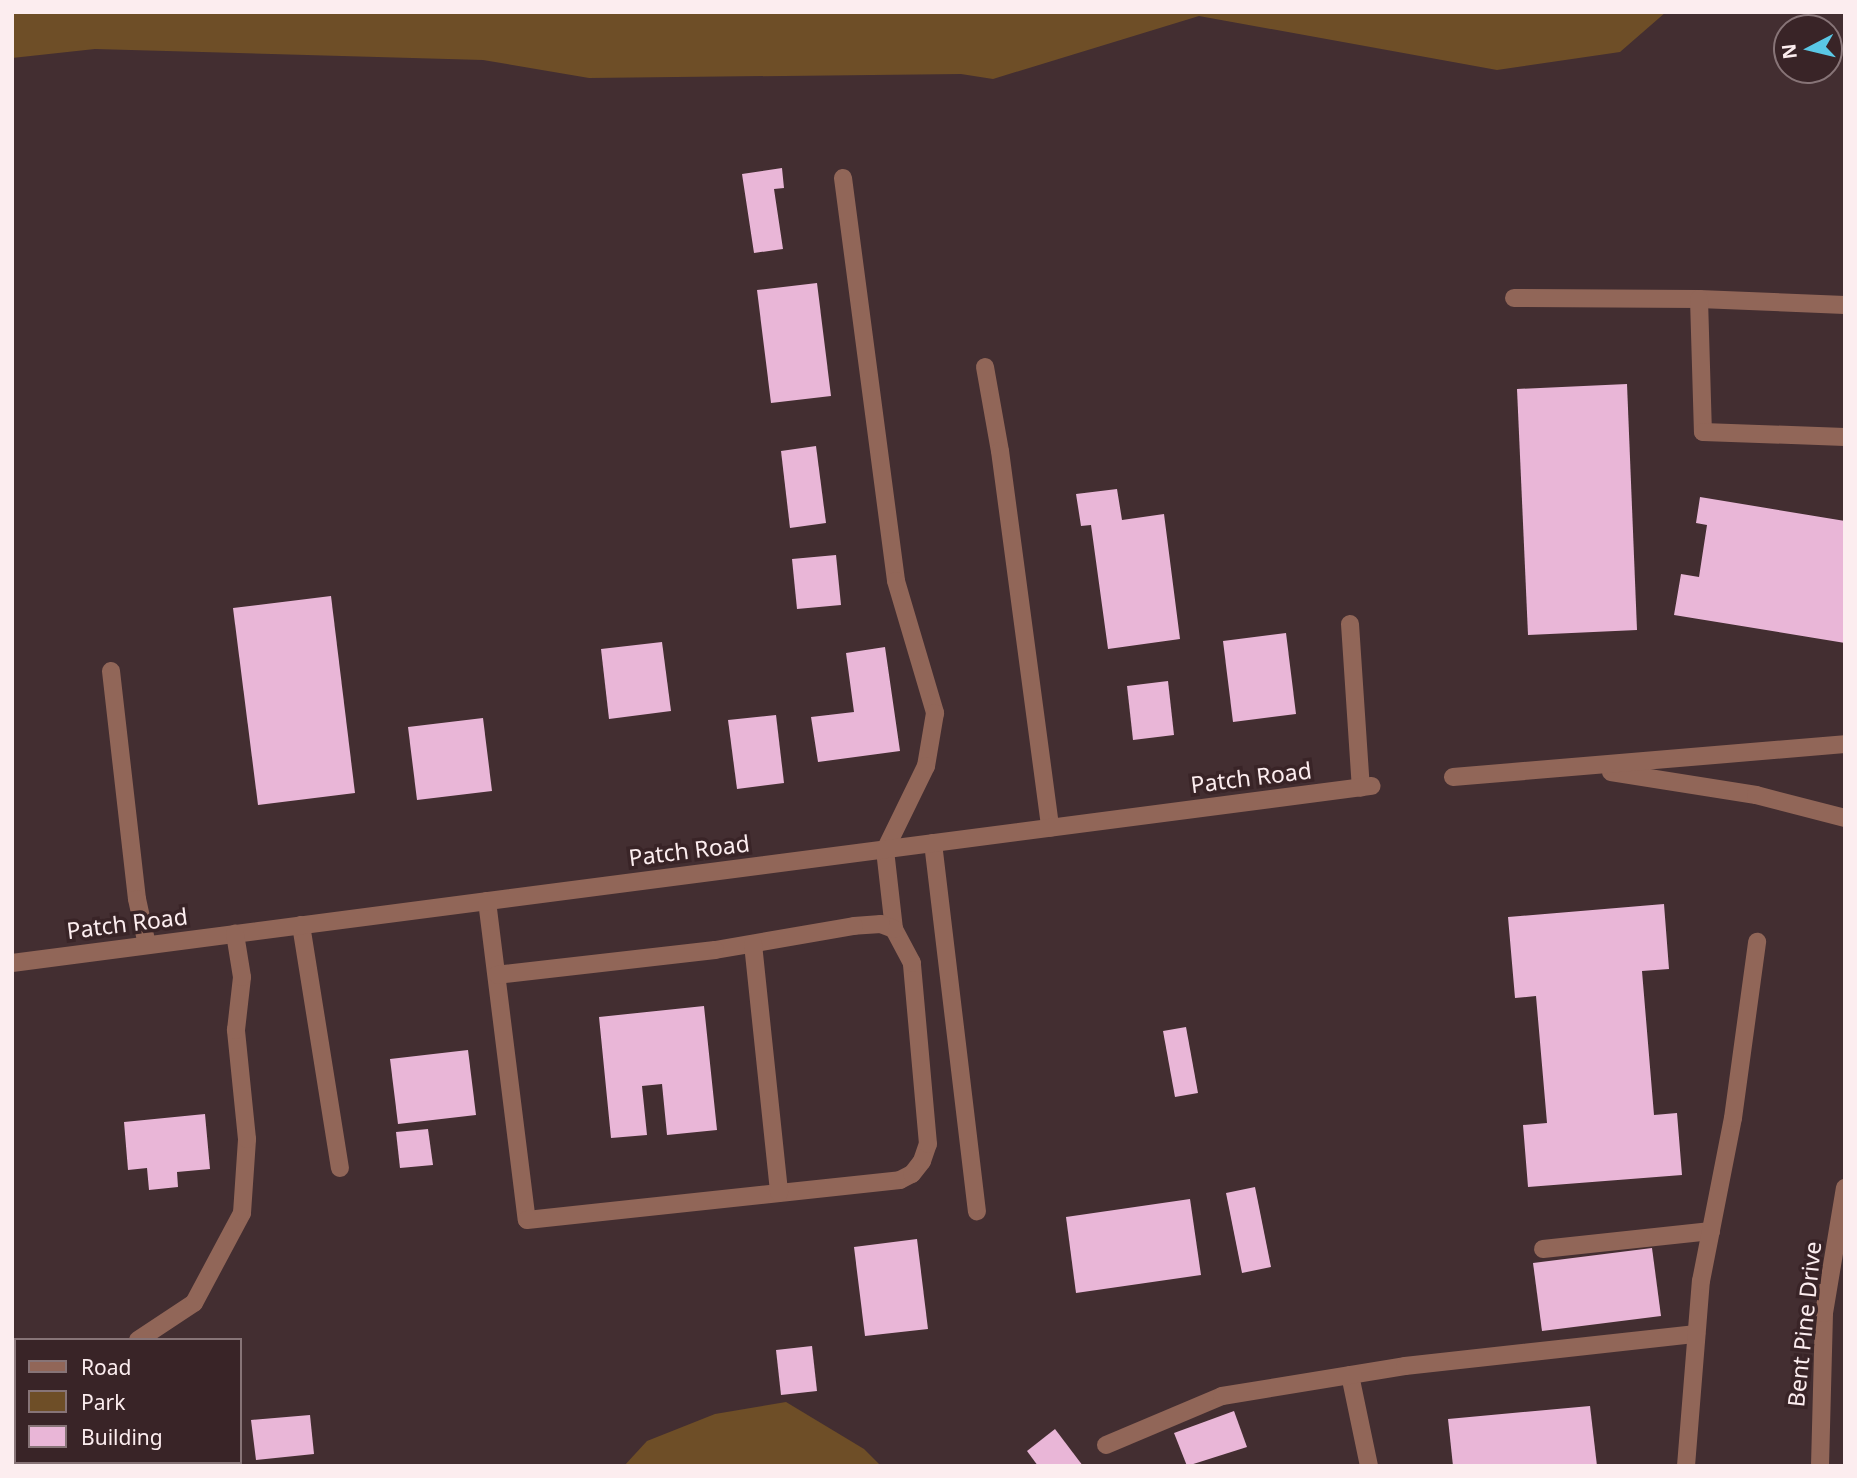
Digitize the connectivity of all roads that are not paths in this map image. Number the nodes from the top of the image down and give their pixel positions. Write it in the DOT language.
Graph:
graph roads {
  1 [pos="843,178"];
  2 [pos="1514,298"];
  3 [pos="1699,299"];
  4 [pos="1845,305"];
  5 [pos="985,367"];
  6 [pos="1845,436"];
  7 [pos="1350,624"];
  8 [pos="111,671"];
  9 [pos="1845,744"];
  10 [pos="1591,769"];
  11 [pos="1453,777"];
  12 [pos="1837,816"];
  13 [pos="1050,828"];
  14 [pos="933,843"];
  15 [pos="885,850"];
  16 [pos="487,901"];
  17 [pos="302,925"];
  18 [pos="894,929"];
  19 [pos="235,934"];
  20 [pos="1757,942"];
  21 [pos="753,944"];
  22 [pos="147,945"];
  23 [pos="12,963"];
  24 [pos="497,975"];
  25 [pos="340,1168"];
  26 [pos="1845,1188"];
  27 [pos="779,1193"];
  28 [pos="977,1211"];
  29 [pos="1711,1231"];
  30 [pos="1543,1248"];
  31 [pos="1696,1334"];
  32 [pos="141,1338"];
  33 [pos="1350,1375"];
  34 [pos="1106,1445"];
  35 [pos="1368,1466"];
  36 [pos="1686,1466"];
  37 [pos="1820,1466"];
  1 -- 15 [label="street"];
  2 -- 3 [label="street"];
  3 -- 4 [label="street"];
  3 -- 6 [label="street"];
  5 -- 13 [label="street"];
  7 -- 13 [label="street, Patch Road"];
  8 -- 22 [label="street"];
  9 -- 10 [label="street"];
  10 -- 11 [label="street"];
  10 -- 12 [label="street"];
  13 -- 14 [label="street, Patch Road"];
  14 -- 15 [label="street, Patch Road"];
  14 -- 28 [label="street"];
  15 -- 16 [label="street, Patch Road"];
  15 -- 18 [label="street"];
  16 -- 17 [label="street, Patch Road"];
  16 -- 24 [label="street"];
  17 -- 19 [label="street, Patch Road"];
  17 -- 25 [label="street"];
  18 -- 21 [label="street"];
  18 -- 27 [label="street"];
  19 -- 22 [label="street, Patch Road"];
  19 -- 32 [label="street"];
  20 -- 29 [label="street"];
  21 -- 24 [label="street"];
  21 -- 27 [label="street"];
  22 -- 23 [label="street, Patch Road"];
  24 -- 27 [label="street"];
  26 -- 37 [label="street, Bent Pine Drive"];
  29 -- 30 [label="street"];
  29 -- 31 [label="street"];
  31 -- 33 [label="street"];
  31 -- 36 [label="street"];
  33 -- 34 [label="street"];
  33 -- 35 [label="street"];
}
